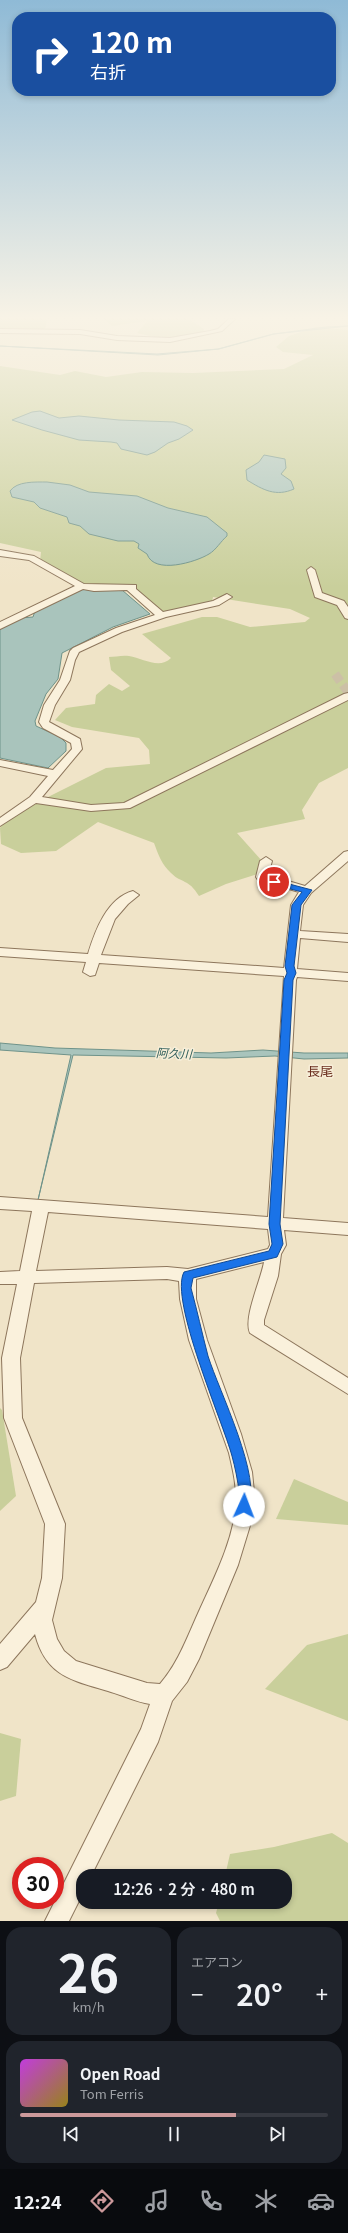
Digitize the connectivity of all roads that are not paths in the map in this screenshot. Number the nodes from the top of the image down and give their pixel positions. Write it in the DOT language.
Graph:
graph roads {
  1 [pos="0,553"];
  2 [pos="311,570"];
  3 [pos="82,586"];
  4 [pos="227,597"];
  5 [pos="161,615"];
  6 [pos="348,616"];
  7 [pos="0,626"];
  8 [pos="348,696"];
  9 [pos="0,763"];
  10 [pos="55,774"];
  11 [pos="34,798"];
  12 [pos="0,824"];
  13 [pos="348,855"];
  14 [pos="266,861"];
  15 [pos="308,890"];
  16 [pos="133,895"];
  17 [pos="295,934"];
  18 [pos="348,938"];
  19 [pos="0,952"];
  20 [pos="94,959"];
  21 [pos="90,972"];
  22 [pos="292,973"];
  23 [pos="348,978"];
  24 [pos="0,1203"];
  25 [pos="41,1206"];
  26 [pos="275,1224"];
  27 [pos="348,1229"];
  28 [pos="273,1254"];
  29 [pos="188,1275"];
  30 [pos="27,1277"];
  31 [pos="0,1278"];
  32 [pos="348,1387"];
  33 [pos="45,1607"];
  34 [pos="0,1660"];
  35 [pos="164,1695"];
  36 [pos="57,1921"];
  1 -- 3 [label="street"];
  2 -- 6 [label="street"];
  3 -- 5 [label="street"];
  3 -- 7 [label="street"];
  4 -- 5 [label="street"];
  5 -- 10 [label="street"];
  8 -- 11 [label="street"];
  9 -- 10 [label="street"];
  10 -- 11 [label="street"];
  11 -- 12 [label="street"];
  13 -- 15 [label="street"];
  14 -- 15 [label="street"];
  15 -- 17 [label="street"];
  16 -- 20 [label="street"];
  17 -- 18 [label="street"];
  17 -- 22 [label="street"];
  19 -- 20 [label="street"];
  20 -- 21 [label="street"];
  20 -- 22 [label="street"];
  22 -- 23 [label="street"];
  22 -- 26 [label="street"];
  24 -- 25 [label="street"];
  25 -- 26 [label="street"];
  25 -- 30 [label="street"];
  26 -- 27 [label="street"];
  26 -- 28 [label="street"];
  28 -- 29 [label="street"];
  28 -- 32 [label="street"];
  29 -- 30 [label="street"];
  29 -- 35 [label="street"];
  30 -- 31 [label="street"];
  30 -- 33 [label="street"];
  33 -- 34 [label="street"];
  33 -- 35 [label="street"];
  35 -- 36 [label="street"];
}
